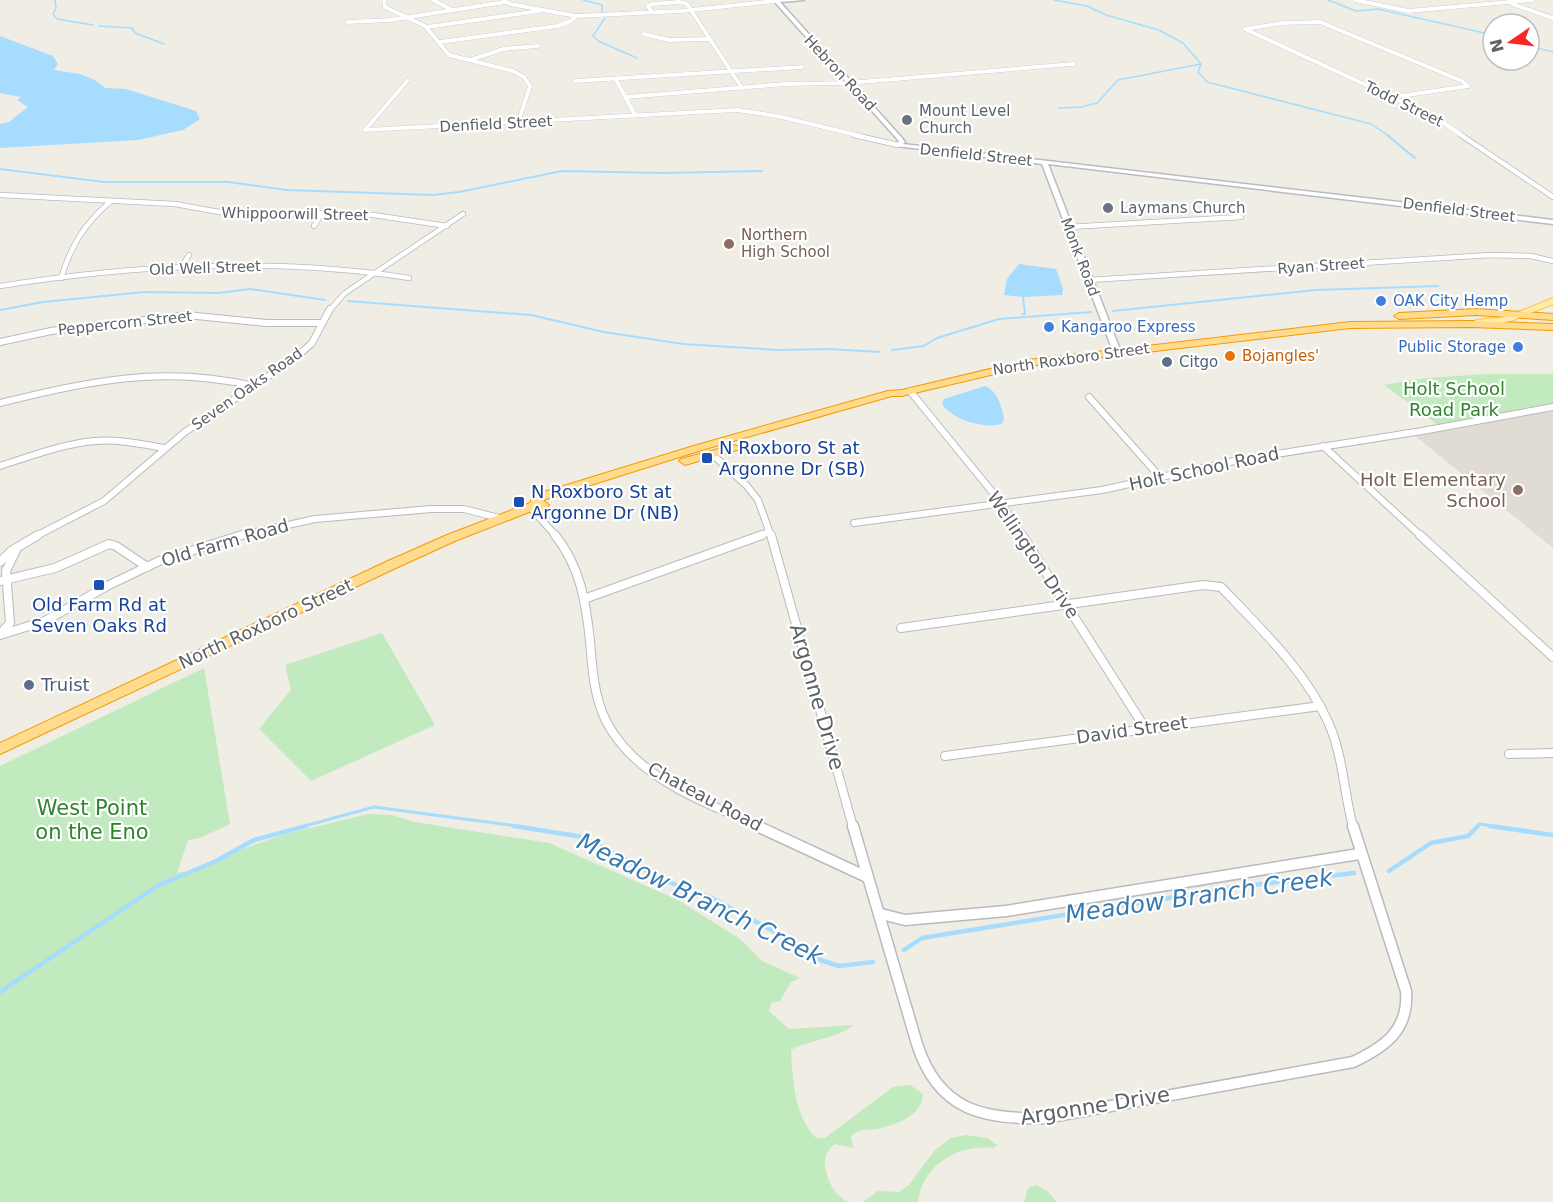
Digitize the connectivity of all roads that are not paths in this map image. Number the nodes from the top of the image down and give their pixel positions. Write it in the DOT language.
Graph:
graph roads {
  1 [pos="384,0"];
  2 [pos="433,0"];
  3 [pos="802,0"];
  4 [pos="1355,0"];
  5 [pos="1514,0"];
  6 [pos="1532,0"];
  7 [pos="504,1"];
  8 [pos="775,1"];
  9 [pos="1504,1"];
  10 [pos="738,2"];
  11 [pos="452,10"];
  12 [pos="541,10"];
  13 [pos="690,10"];
  14 [pos="652,12"];
  15 [pos="576,16"];
  16 [pos="406,17"];
  17 [pos="1553,18"];
  18 [pos="348,22"];
  19 [pos="427,27"];
  20 [pos="644,34"];
  21 [pos="708,39"];
  22 [pos="440,42"];
  23 [pos="538,46"];
  24 [pos="469,61"];
  25 [pos="1073,64"];
  26 [pos="802,67"];
  27 [pos="731,71"];
  28 [pos="408,80"];
  29 [pos="616,80"];
  30 [pos="575,81"];
  31 [pos="849,82"];
  32 [pos="742,87"];
  33 [pos="626,97"];
  34 [pos="1393,97"];
  35 [pos="635,115"];
  36 [pos="518,123"];
  37 [pos="898,145"];
  38 [pos="1044,162"];
  39 [pos="1,195"];
  40 [pos="1553,196"];
  41 [pos="110,201"];
  42 [pos="322,213"];
  43 [pos="463,214"];
  44 [pos="1241,217"];
  45 [pos="1553,222"];
  46 [pos="315,226"];
  47 [pos="447,226"];
  48 [pos="1068,227"];
  49 [pos="189,255"];
  50 [pos="1553,261"];
  51 [pos="181,268"];
  52 [pos="376,272"];
  53 [pos="61,278"];
  54 [pos="410,278"];
  55 [pos="1089,280"];
  56 [pos="0,286"];
  57 [pos="1553,301"];
  58 [pos="1521,314"];
  59 [pos="1553,317"];
  60 [pos="322,323"];
  61 [pos="1472,324"];
  62 [pos="1350,325"];
  63 [pos="1553,327"];
  64 [pos="0,342"];
  65 [pos="1117,352"];
  66 [pos="254,386"];
  67 [pos="906,392"];
  68 [pos="1089,397"];
  69 [pos="0,403"];
  70 [pos="1553,407"];
  71 [pos="1323,446"];
  72 [pos="164,448"];
  73 [pos="706,450"];
  74 [pos="0,466"];
  75 [pos="1160,477"];
  76 [pos="1002,504"];
  77 [pos="533,506"];
  78 [pos="499,518"];
  79 [pos="854,523"];
  80 [pos="769,532"];
  81 [pos="17,548"];
  82 [pos="0,562"];
  83 [pos="147,567"];
  84 [pos="3,580"];
  85 [pos="584,599"];
  86 [pos="1067,604"];
  87 [pos="901,628"];
  88 [pos="0,634"];
  89 [pos="1553,657"];
  90 [pos="1320,706"];
  91 [pos="1145,728"];
  92 [pos="0,749"];
  93 [pos="1553,753"];
  94 [pos="1509,754"];
  95 [pos="945,756"];
  96 [pos="1359,854"];
  97 [pos="867,877"];
  98 [pos="881,914"];
  1 -- 16 [label="street"];
  2 -- 11 [label="street"];
  3 -- 8 [label="street"];
  4 -- 9 [label="street"];
  5 -- 9 [label="street"];
  6 -- 9 [label="street"];
  7 -- 11 [label="street"];
  7 -- 12 [label="street"];
  8 -- 10 [label="street"];
  8 -- 31 [label="street, Hebron Road"];
  9 -- 17 [label="street"];
  10 -- 13 [label="street"];
  11 -- 16 [label="street"];
  12 -- 15 [label="street"];
  12 -- 19 [label="street"];
  13 -- 14 [label="street"];
  13 -- 14 [label="street"];
  13 -- 21 [label="street"];
  14 -- 15 [label="street"];
  15 -- 22 [label="street"];
  16 -- 18 [label="street"];
  16 -- 19 [label="street"];
  19 -- 22 [label="street"];
  20 -- 21 [label="street"];
  21 -- 27 [label="street"];
  22 -- 24 [label="street"];
  23 -- 24 [label="street"];
  24 -- 36 [label="street"];
  25 -- 31 [label="street"];
  26 -- 27 [label="street"];
  27 -- 29 [label="street"];
  27 -- 32 [label="street"];
  28 -- 36 [label="street, Denfield Street"];
  29 -- 30 [label="street"];
  29 -- 33 [label="street"];
  31 -- 32 [label="street"];
  31 -- 37 [label="street, Hebron Road"];
  32 -- 33 [label="street"];
  33 -- 35 [label="street"];
  34 -- 34 [label="street, Todd Street"];
  34 -- 40 [label="street, Todd Street"];
  35 -- 36 [label="street, Denfield Street"];
  35 -- 37 [label="street, Denfield Street"];
  37 -- 38 [label="street, Denfield Street"];
  38 -- 45 [label="street, Denfield Street"];
  38 -- 48 [label="street, Monk Road"];
  39 -- 41 [label="street, Whippoorwill Street"];
  41 -- 42 [label="street, Whippoorwill Street"];
  41 -- 53 [label="street"];
  42 -- 46 [label="street"];
  42 -- 47 [label="street, Whippoorwill Street"];
  43 -- 47 [label="street, Seven Oaks Road"];
  44 -- 48 [label="street"];
  47 -- 52 [label="street, Seven Oaks Road"];
  48 -- 55 [label="street, Monk Road"];
  49 -- 51 [label="street"];
  50 -- 55 [label="street, Ryan Street"];
  51 -- 52 [label="street, Old Well Street"];
  51 -- 53 [label="street, Old Well Street"];
  52 -- 54 [label="street, Old Well Street"];
  52 -- 60 [label="street, Seven Oaks Road"];
  53 -- 56 [label="street, Old Well Street"];
  55 -- 65 [label="street, Monk Road"];
  57 -- 58 [label="main road, North Roxboro Street"];
  58 -- 59 [label="highway"];
  58 -- 61 [label="main road, North Roxboro Street"];
  58 -- 62 [label="highway, North Roxboro Street"];
  60 -- 64 [label="street, Peppercorn Street"];
  60 -- 66 [label="street, Seven Oaks Road"];
  61 -- 62 [label="highway, North Roxboro Street"];
  61 -- 63 [label="highway"];
  62 -- 65 [label="highway, North Roxboro Street"];
  65 -- 67 [label="highway, North Roxboro Street"];
  66 -- 69 [label="street"];
  66 -- 72 [label="street, Seven Oaks Road"];
  67 -- 73 [label="highway, North Roxboro Street"];
  67 -- 73 [label="highway, North Roxboro Street"];
  67 -- 76 [label="street, Wellington Drive"];
  68 -- 75 [label="street"];
  70 -- 71 [label="street, Holt School Road"];
  71 -- 75 [label="street, Holt School Road"];
  71 -- 89 [label="street"];
  72 -- 74 [label="street"];
  72 -- 81 [label="street, Seven Oaks Road"];
  73 -- 77 [label="highway, North Roxboro Street"];
  73 -- 77 [label="highway, North Roxboro Street"];
  73 -- 80 [label="street, Argonne Drive"];
  75 -- 76 [label="street, Holt School Road"];
  76 -- 79 [label="street, Holt School Road"];
  76 -- 86 [label="street, Wellington Drive"];
  77 -- 78 [label="highway, North Roxboro Street"];
  77 -- 85 [label="street, Chateau Road"];
  78 -- 83 [label="street, Old Farm Road"];
  78 -- 92 [label="highway, North Roxboro Street"];
  80 -- 85 [label="street"];
  80 -- 97 [label="street, Argonne Drive"];
  81 -- 82 [label="street, Seven Oaks Road"];
  81 -- 84 [label="street"];
  83 -- 84 [label="street"];
  83 -- 88 [label="street, Old Farm Road"];
  84 -- 88 [label="street"];
  85 -- 97 [label="street, Chateau Road"];
  86 -- 87 [label="street"];
  86 -- 90 [label="street, Argonne Drive"];
  86 -- 91 [label="street, Wellington Drive"];
  90 -- 91 [label="street, David Street"];
  90 -- 96 [label="street, Argonne Drive"];
  91 -- 95 [label="street, David Street"];
  93 -- 94 [label="street"];
  96 -- 98 [label="street"];
  96 -- 98 [label="street, Argonne Drive"];
  97 -- 98 [label="street, Argonne Drive"];
}
